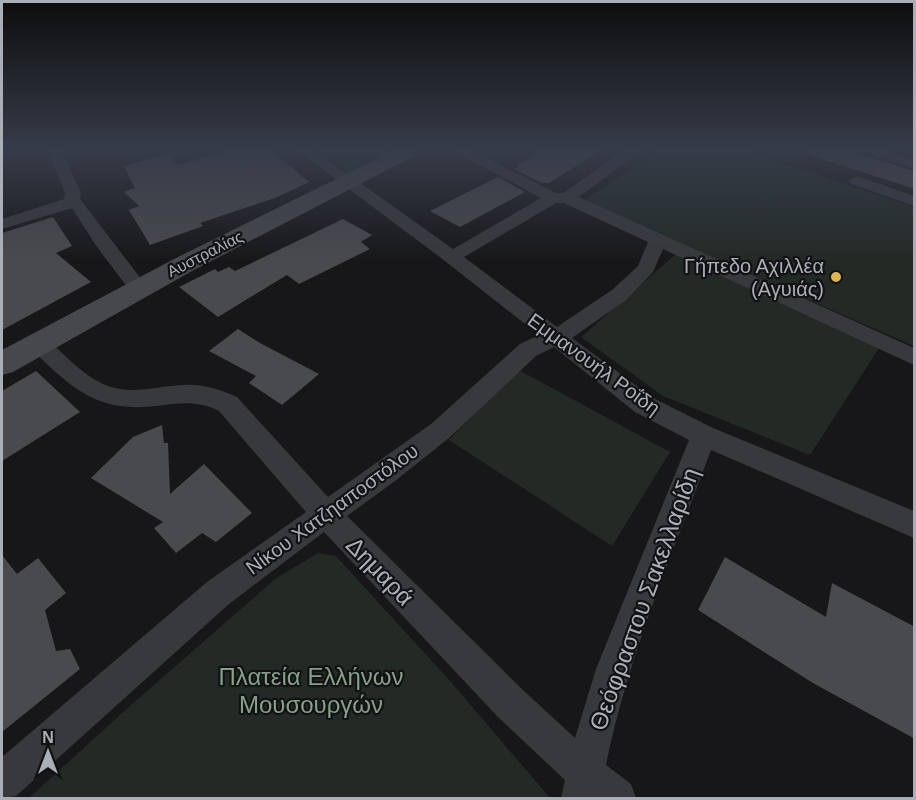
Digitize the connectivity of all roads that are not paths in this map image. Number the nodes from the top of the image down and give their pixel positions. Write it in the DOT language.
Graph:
graph roads {
  1 [pos="71,187"];
  2 [pos="339,187"];
  3 [pos="354,187"];
  4 [pos="538,187"];
  5 [pos="577,187"];
  6 [pos="875,187"];
  7 [pos="560,198"];
  8 [pos="915,201"];
  9 [pos="72,202"];
  10 [pos="2,224"];
  11 [pos="658,240"];
  12 [pos="452,257"];
  13 [pos="138,288"];
  14 [pos="555,336"];
  15 [pos="38,343"];
  16 [pos="915,357"];
  17 [pos="2,364"];
  18 [pos="704,435"];
  19 [pos="325,513"];
  20 [pos="912,516"];
  21 [pos="2,782"];
  22 [pos="583,786"];
  23 [pos="617,798"];
  1 -- 9 [label="street"];
  2 -- 13 [label="main road, Αυστραλίας"];
  3 -- 12 [label="street, Εμμανουήλ Ροΐδη"];
  4 -- 7 [label="street"];
  5 -- 7 [label="street"];
  6 -- 8 [label="street"];
  7 -- 11 [label="street"];
  7 -- 12 [label="street"];
  9 -- 10 [label="street"];
  9 -- 13 [label="street"];
  11 -- 14 [label="street, Νίκου Χατζηαποστόλου"];
  11 -- 16 [label="street"];
  12 -- 14 [label="street, Εμμανουήλ Ροΐδη"];
  13 -- 15 [label="main road, Αυστραλίας"];
  14 -- 18 [label="street, Εμμανουήλ Ροΐδη"];
  14 -- 19 [label="street, Νίκου Χατζηαποστόλου"];
  15 -- 17 [label="main road, Αυστραλίας"];
  15 -- 19 [label="street, Δημαρά"];
  18 -- 20 [label="street, Εμμανουήλ Ροΐδη"];
  18 -- 22 [label="street, Θεόφραστου Σακελλαρίδη"];
  19 -- 21 [label="street, Νίκου Χατζηαποστόλου"];
  19 -- 22 [label="street, Δημαρά"];
  22 -- 23 [label="street, Δημαρά"];
}
